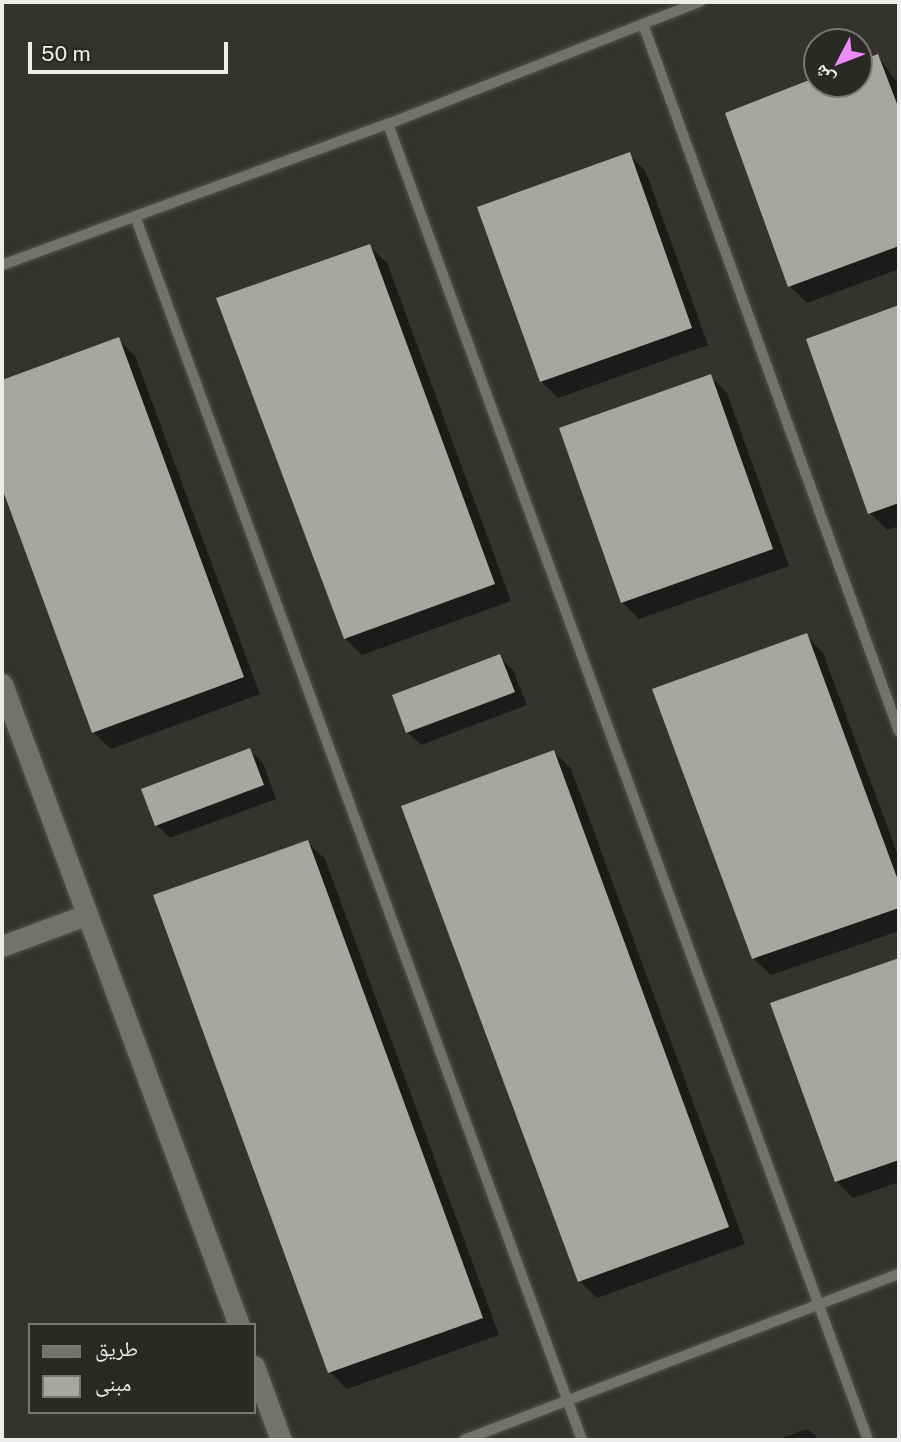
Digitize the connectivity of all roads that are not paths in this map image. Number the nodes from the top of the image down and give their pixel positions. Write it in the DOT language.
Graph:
graph roads {
  1 [pos="700,2"];
  2 [pos="643,24"];
  3 [pos="388,124"];
  4 [pos="135,216"];
  5 [pos="2,265"];
  6 [pos="2,684"];
  7 [pos="899,731"];
  8 [pos="86,915"];
  9 [pos="2,947"];
  10 [pos="899,1274"];
  11 [pos="816,1305"];
  12 [pos="238,1323"];
  13 [pos="256,1371"];
  14 [pos="567,1401"];
  15 [pos="281,1440"];
  16 [pos="464,1440"];
  17 [pos="582,1440"];
  18 [pos="868,1440"];
  1 -- 2 [label="lane"];
  2 -- 3 [label="lane"];
  2 -- 7 [label="lane"];
  3 -- 4 [label="lane"];
  3 -- 11 [label="lane"];
  4 -- 5 [label="lane"];
  4 -- 14 [label="lane"];
  6 -- 8 [label="street"];
  8 -- 9 [label="street"];
  8 -- 12 [label="street"];
  10 -- 11 [label="lane"];
  11 -- 14 [label="lane"];
  11 -- 18 [label="lane"];
  13 -- 15 [label="street"];
  14 -- 16 [label="lane"];
  14 -- 17 [label="lane"];
}
